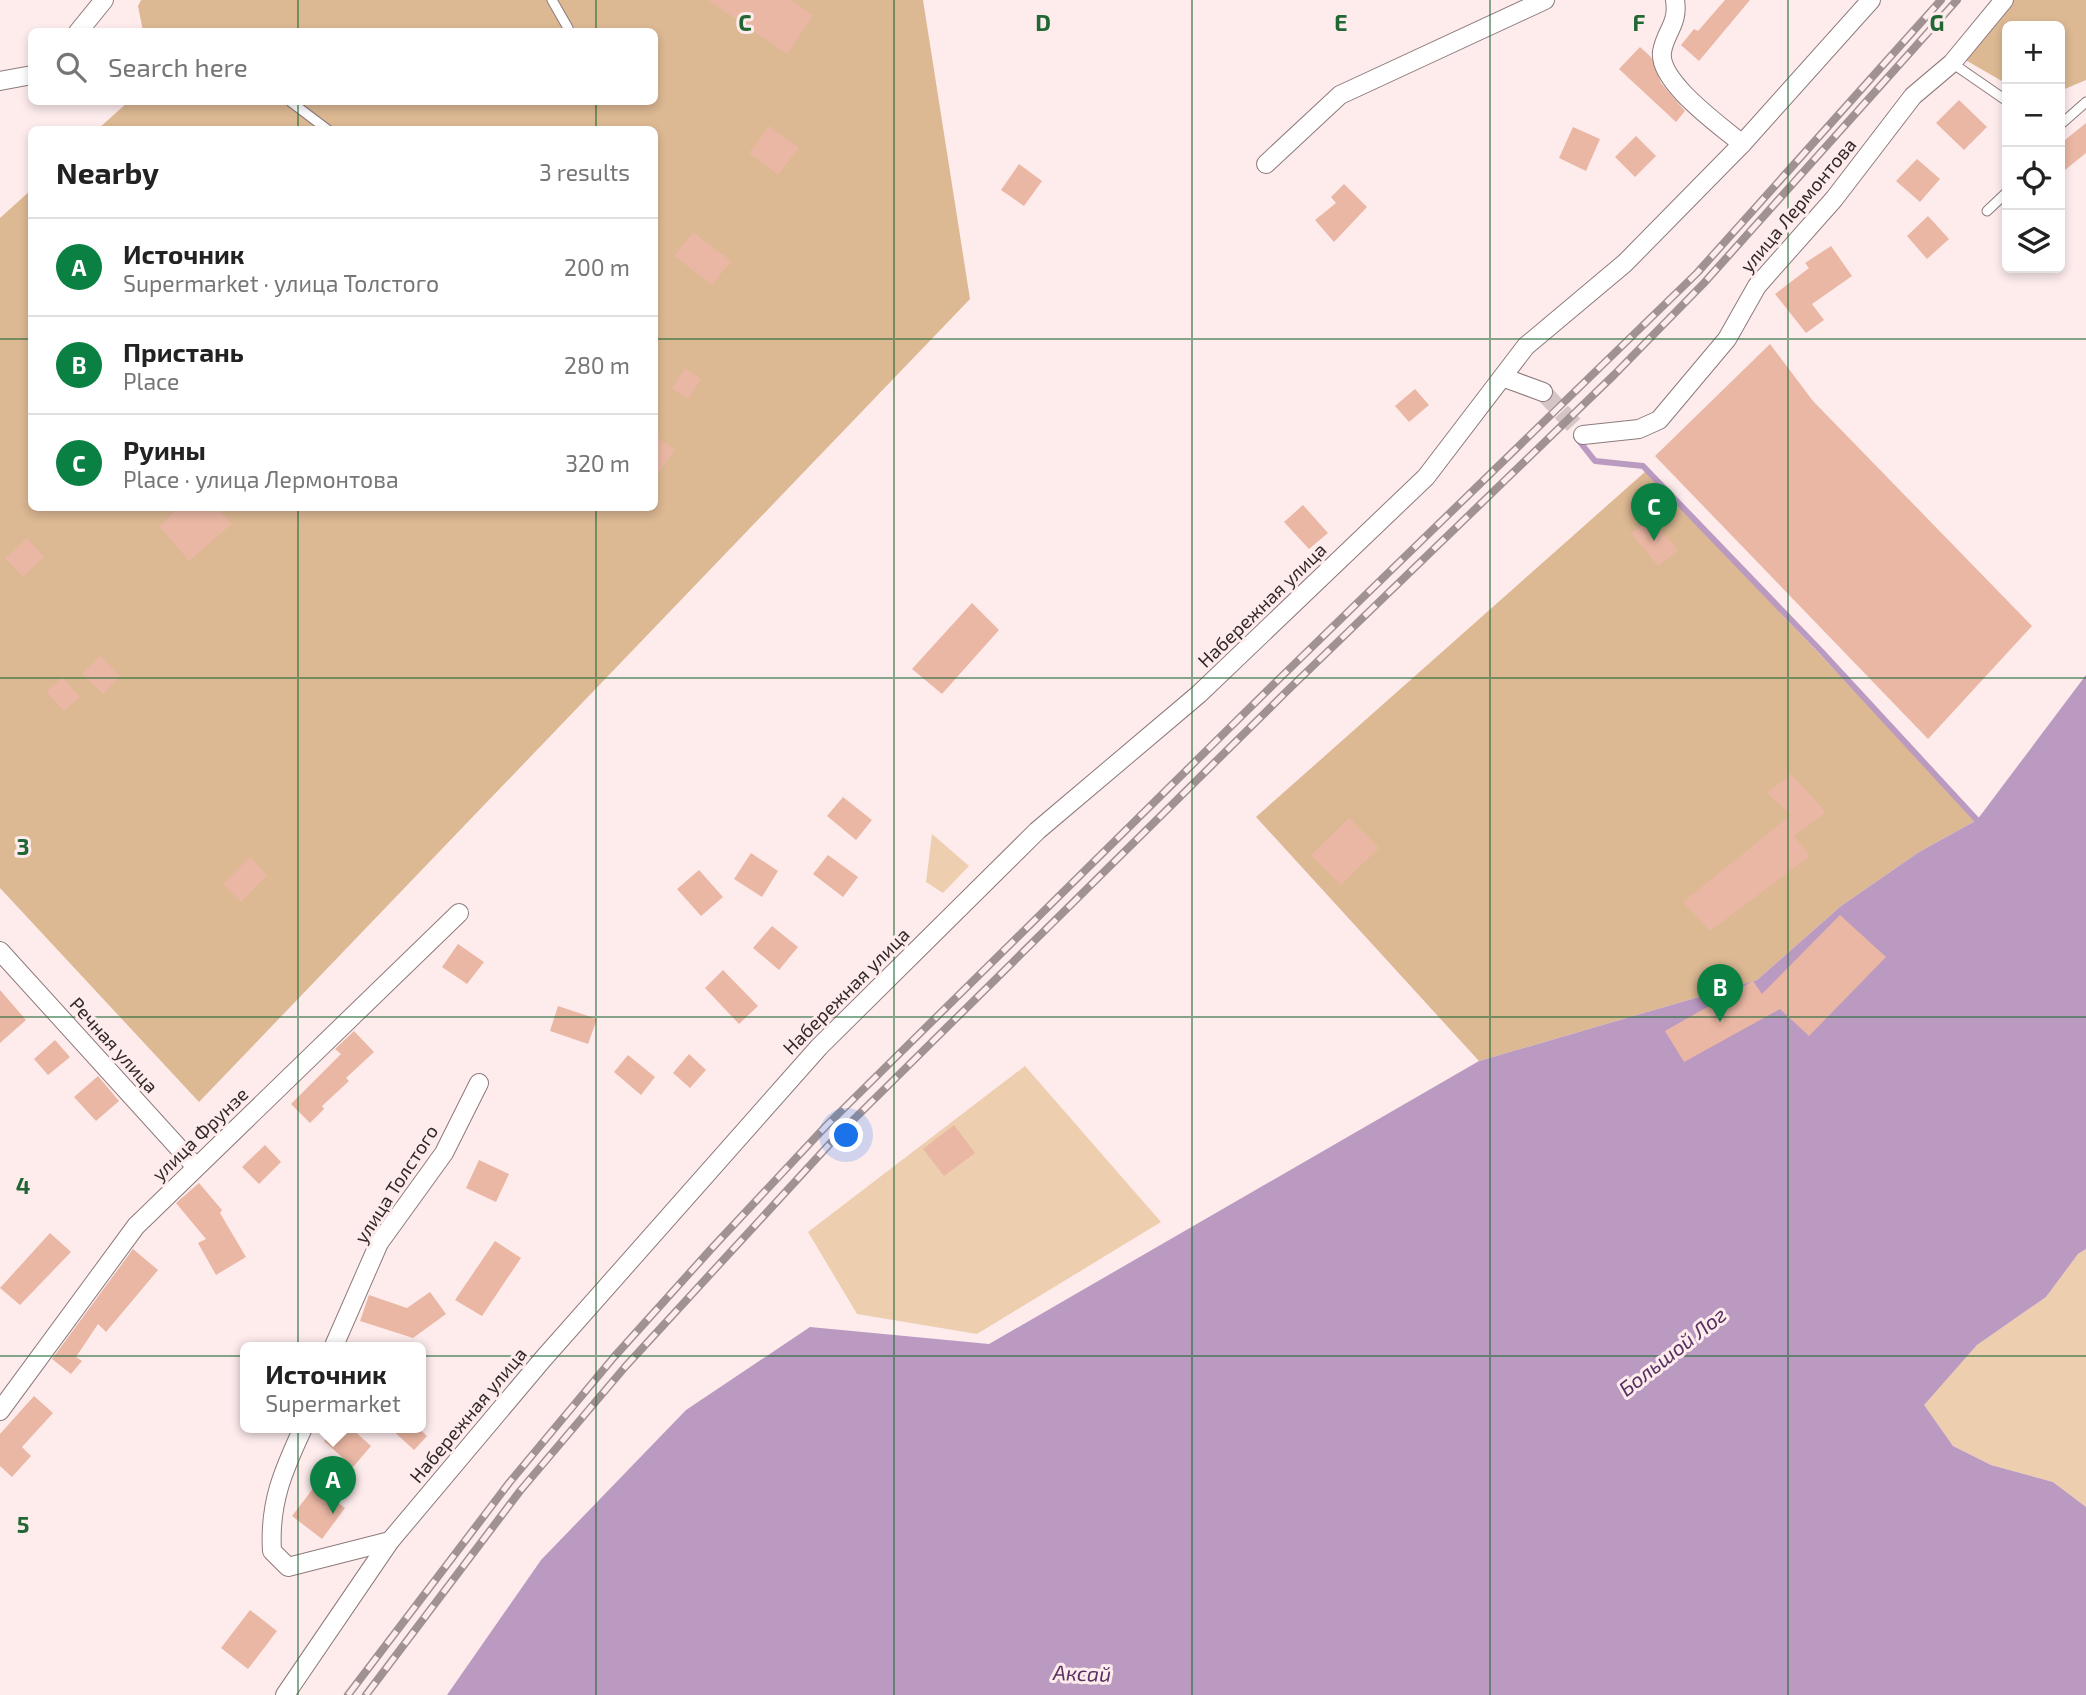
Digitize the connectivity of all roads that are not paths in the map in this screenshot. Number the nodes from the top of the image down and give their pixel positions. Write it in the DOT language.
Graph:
graph roads {
  1 [pos="104,0"];
  2 [pos="552,0"];
  3 [pos="1545,0"];
  4 [pos="1675,0"];
  5 [pos="1871,0"];
  6 [pos="2004,0"];
  7 [pos="81,28"];
  8 [pos="568,28"];
  9 [pos="1952,63"];
  10 [pos="28,76"];
  11 [pos="0,81"];
  12 [pos="2002,98"];
  13 [pos="2086,102"];
  14 [pos="295,105"];
  15 [pos="2065,121"];
  16 [pos="323,126"];
  17 [pos="1742,144"];
  18 [pos="1265,164"];
  19 [pos="2002,197"];
  20 [pos="1987,211"];
  21 [pos="1504,379"];
  22 [pos="1543,392"];
  23 [pos="1583,435"];
  24 [pos="459,913"];
  25 [pos="0,951"];
  26 [pos="479,1083"];
  27 [pos="196,1167"];
  28 [pos="336,1342"];
  29 [pos="0,1411"];
  30 [pos="301,1433"];
  31 [pos="390,1541"];
  32 [pos="285,1695"];
  1 -- 7 [label="street"];
  2 -- 8 [label="lane"];
  3 -- 18 [label="street"];
  4 -- 17 [label="street"];
  5 -- 17 [label="street"];
  6 -- 9 [label="street, улица Лермонтова"];
  9 -- 12 [label="lane"];
  9 -- 23 [label="street, улица Лермонтова"];
  10 -- 11 [label="street"];
  13 -- 15 [label="lane"];
  14 -- 16 [label="lane"];
  17 -- 21 [label="street"];
  19 -- 20 [label="lane"];
  21 -- 22 [label="street"];
  21 -- 31 [label="street, Набережная улица"];
  24 -- 27 [label="street, улица Фрунзе"];
  25 -- 27 [label="street, Речная улица"];
  26 -- 28 [label="street, улица Толстого"];
  27 -- 29 [label="street, улица Фрунзе"];
  30 -- 31 [label="street"];
  31 -- 32 [label="street, Набережная улица"];
}
